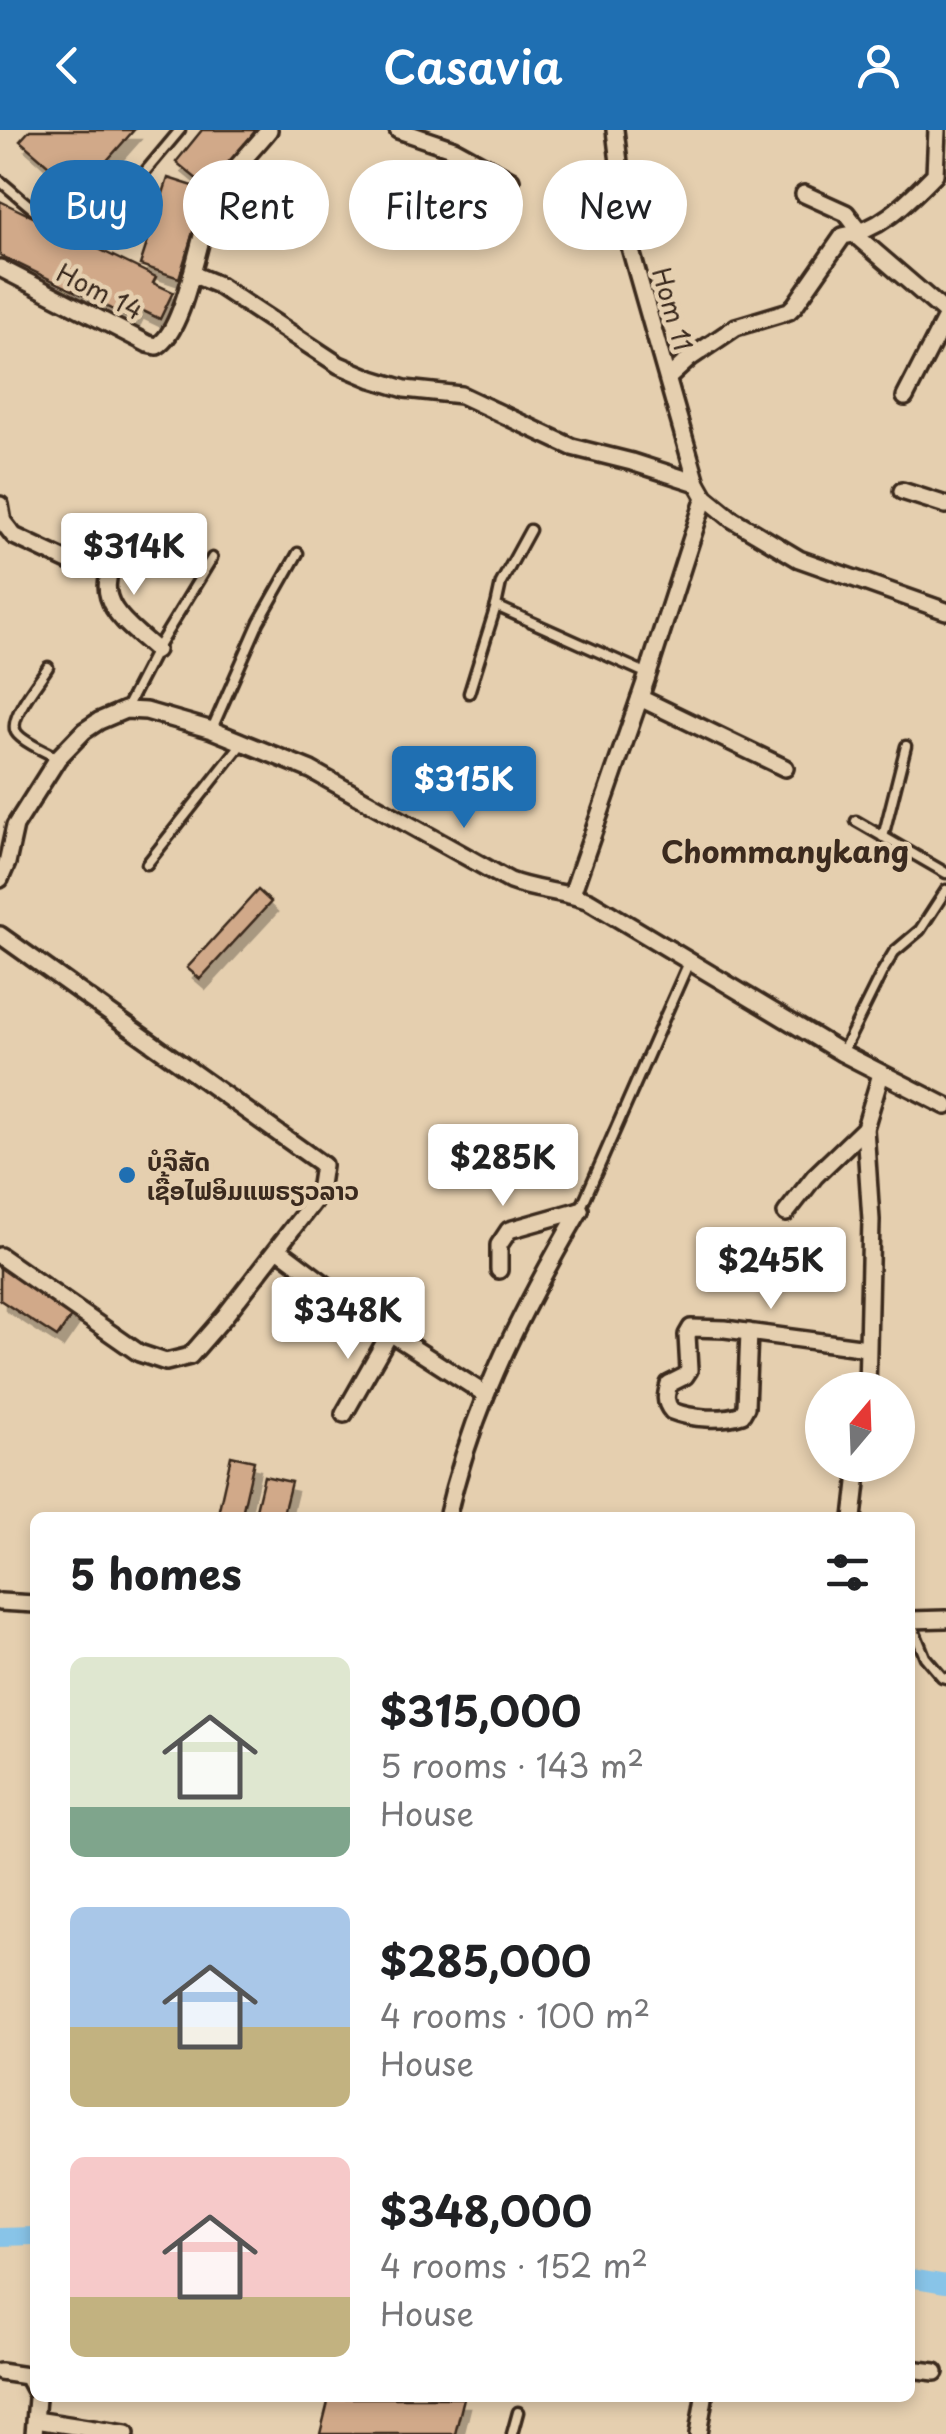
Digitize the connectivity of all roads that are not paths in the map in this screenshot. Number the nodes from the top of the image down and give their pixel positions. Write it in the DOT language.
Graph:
graph roads {
  1 [pos="180,130"];
  2 [pos="270,130"];
  3 [pos="398,130"];
  4 [pos="615,130"];
  5 [pos="937,130"];
  6 [pos="474,160"];
  7 [pos="0,181"];
  8 [pos="804,194"];
  9 [pos="856,232"];
  10 [pos="0,268"];
  11 [pos="192,274"];
  12 [pos="946,315"];
  13 [pos="668,378"];
  14 [pos="905,397"];
  15 [pos="701,490"];
  16 [pos="902,491"];
  17 [pos="0,505"];
  18 [pos="946,505"];
  19 [pos="530,530"];
  20 [pos="128,541"];
  21 [pos="298,554"];
  22 [pos="212,558"];
  23 [pos="72,563"];
  24 [pos="496,606"];
  25 [pos="945,607"];
  26 [pos="156,650"];
  27 [pos="48,667"];
  28 [pos="648,674"];
  29 [pos="469,693"];
  30 [pos="640,698"];
  31 [pos="125,710"];
  32 [pos="212,730"];
  33 [pos="244,741"];
  34 [pos="906,746"];
  35 [pos="58,758"];
  36 [pos="785,768"];
  37 [pos="856,821"];
  38 [pos="7,828"];
  39 [pos="883,837"];
  40 [pos="147,864"];
  41 [pos="946,872"];
  42 [pos="0,879"];
  43 [pos="946,890"];
  44 [pos="572,894"];
  45 [pos="0,935"];
  46 [pos="690,961"];
  47 [pos="842,1053"];
  48 [pos="881,1074"];
  49 [pos="946,1106"];
  50 [pos="865,1128"];
  51 [pos="580,1210"];
  52 [pos="786,1213"];
  53 [pos="278,1248"];
  54 [pos="0,1256"];
  55 [pos="500,1270"];
  56 [pos="748,1332"];
  57 [pos="390,1333"];
  58 [pos="867,1348"];
  59 [pos="867,1372"];
  60 [pos="485,1394"];
  61 [pos="344,1414"];
  62 [pos="857,1482"];
  63 [pos="448,1512"];
  64 [pos="854,1512"];
  65 [pos="0,1602"];
  66 [pos="30,1604"];
  67 [pos="946,1619"];
  68 [pos="915,1620"];
  69 [pos="915,1632"];
  70 [pos="946,1678"];
  71 [pos="915,2370"];
  72 [pos="0,2372"];
  73 [pos="935,2372"];
  74 [pos="30,2382"];
  75 [pos="36,2402"];
  76 [pos="703,2402"];
  77 [pos="518,2412"];
  78 [pos="35,2427"];
  79 [pos="126,2434"];
  80 [pos="512,2434"];
  81 [pos="698,2434"];
  1 -- 7 [label="lane"];
  2 -- 11 [label="street"];
  3 -- 6 [label="street"];
  4 -- 13 [label="street, Hom 11"];
  5 -- 9 [label="street"];
  8 -- 9 [label="street"];
  9 -- 12 [label="street"];
  9 -- 13 [label="street"];
  10 -- 11 [label="street, Hom 14"];
  11 -- 15 [label="street"];
  12 -- 14 [label="street"];
  13 -- 15 [label="street, Hom 11"];
  15 -- 25 [label="street"];
  15 -- 28 [label="street"];
  16 -- 18 [label="street"];
  17 -- 23 [label="street"];
  19 -- 24 [label="lane"];
  20 -- 26 [label="street"];
  21 -- 32 [label="lane"];
  22 -- 26 [label="lane"];
  24 -- 28 [label="lane"];
  24 -- 29 [label="lane"];
  26 -- 31 [label="lane"];
  27 -- 35 [label="lane"];
  28 -- 30 [label="street"];
  30 -- 36 [label="street"];
  30 -- 44 [label="street"];
  31 -- 32 [label="street"];
  31 -- 35 [label="street"];
  32 -- 33 [label="street"];
  33 -- 40 [label="lane"];
  33 -- 44 [label="street"];
  34 -- 39 [label="lane"];
  35 -- 38 [label="street"];
  37 -- 39 [label="lane"];
  38 -- 42 [label="street"];
  39 -- 41 [label="lane"];
  43 -- 47 [label="lane"];
  44 -- 46 [label="street"];
  45 -- 53 [label="street"];
  46 -- 47 [label="street"];
  46 -- 51 [label="lane"];
  47 -- 48 [label="street"];
  48 -- 49 [label="street"];
  48 -- 50 [label="street"];
  50 -- 52 [label="street"];
  50 -- 58 [label="street"];
  51 -- 55 [label="street"];
  51 -- 60 [label="street"];
  53 -- 54 [label="street"];
  53 -- 57 [label="street"];
  56 -- 56 [label="street"];
  56 -- 58 [label="street"];
  57 -- 60 [label="street"];
  57 -- 61 [label="street"];
  58 -- 59 [label="street"];
  60 -- 63 [label="street"];
  62 -- 64 [label="street"];
  65 -- 66 [label="street"];
  67 -- 68 [label="street"];
  69 -- 70 [label="lane"];
  71 -- 73 [label="street"];
  72 -- 74 [label="street"];
  75 -- 78 [label="street"];
  76 -- 81 [label="street"];
  77 -- 80 [label="lane"];
  78 -- 79 [label="street"];
}
